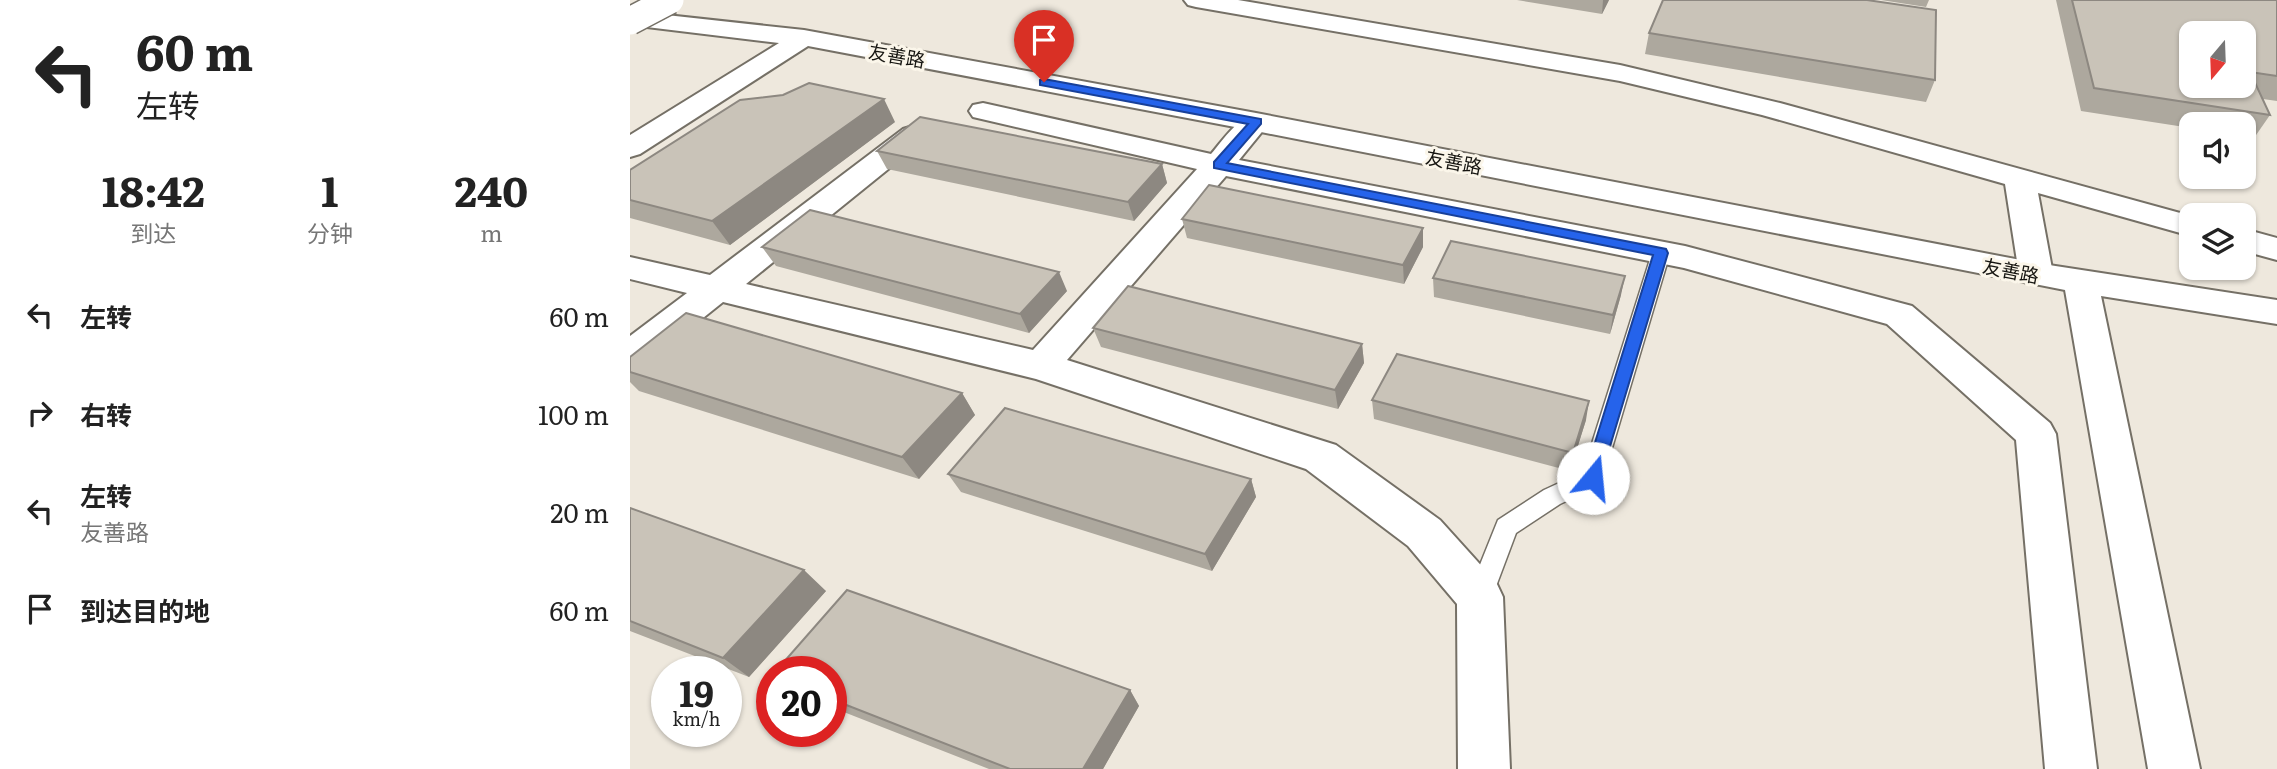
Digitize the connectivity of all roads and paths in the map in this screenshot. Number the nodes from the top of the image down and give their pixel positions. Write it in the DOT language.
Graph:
graph roads {
  1 [pos="670,0"];
  2 [pos="1196,0"];
  3 [pos="630,20"];
  4 [pos="804,38"];
  5 [pos="983,111"];
  6 [pos="1256,122"];
  7 [pos="913,135"];
  8 [pos="630,148"];
  9 [pos="1218,165"];
  10 [pos="2020,180"];
  11 [pos="2179,223"];
  12 [pos="2256,243"];
  13 [pos="2277,249"];
  14 [pos="1661,253"];
  15 [pos="630,268"];
  16 [pos="2036,274"];
  17 [pos="2081,283"];
  18 [pos="717,288"];
  19 [pos="2277,312"];
  20 [pos="630,356"];
  21 [pos="1041,366"];
  22 [pos="1480,597"];
  23 [pos="1484,769"];
  24 [pos="2071,769"];
  25 [pos="2174,769"];
  1 -- 3 [label="main road, bridge"];
  2 -- 10 [label="main road"];
  3 -- 4 [label="main road, 友善路"];
  4 -- 6 [label="main road, 友善路"];
  4 -- 8 [label="main road"];
  5 -- 9 [label="main road"];
  6 -- 9 [label="main road"];
  6 -- 16 [label="main road, 友善路"];
  7 -- 18 [label="main road"];
  9 -- 14 [label="main road"];
  9 -- 21 [label="main road"];
  10 -- 11 [label="main road"];
  10 -- 16 [label="main road"];
  12 -- 13 [label="main road"];
  14 -- 22 [label="lane"];
  14 -- 24 [label="main road"];
  15 -- 18 [label="main road"];
  16 -- 17 [label="main road, 友善路"];
  17 -- 19 [label="main road, 友善路"];
  17 -- 25 [label="main road"];
  18 -- 20 [label="main road"];
  18 -- 21 [label="main road"];
  21 -- 22 [label="main road"];
  22 -- 23 [label="main road"];
}
